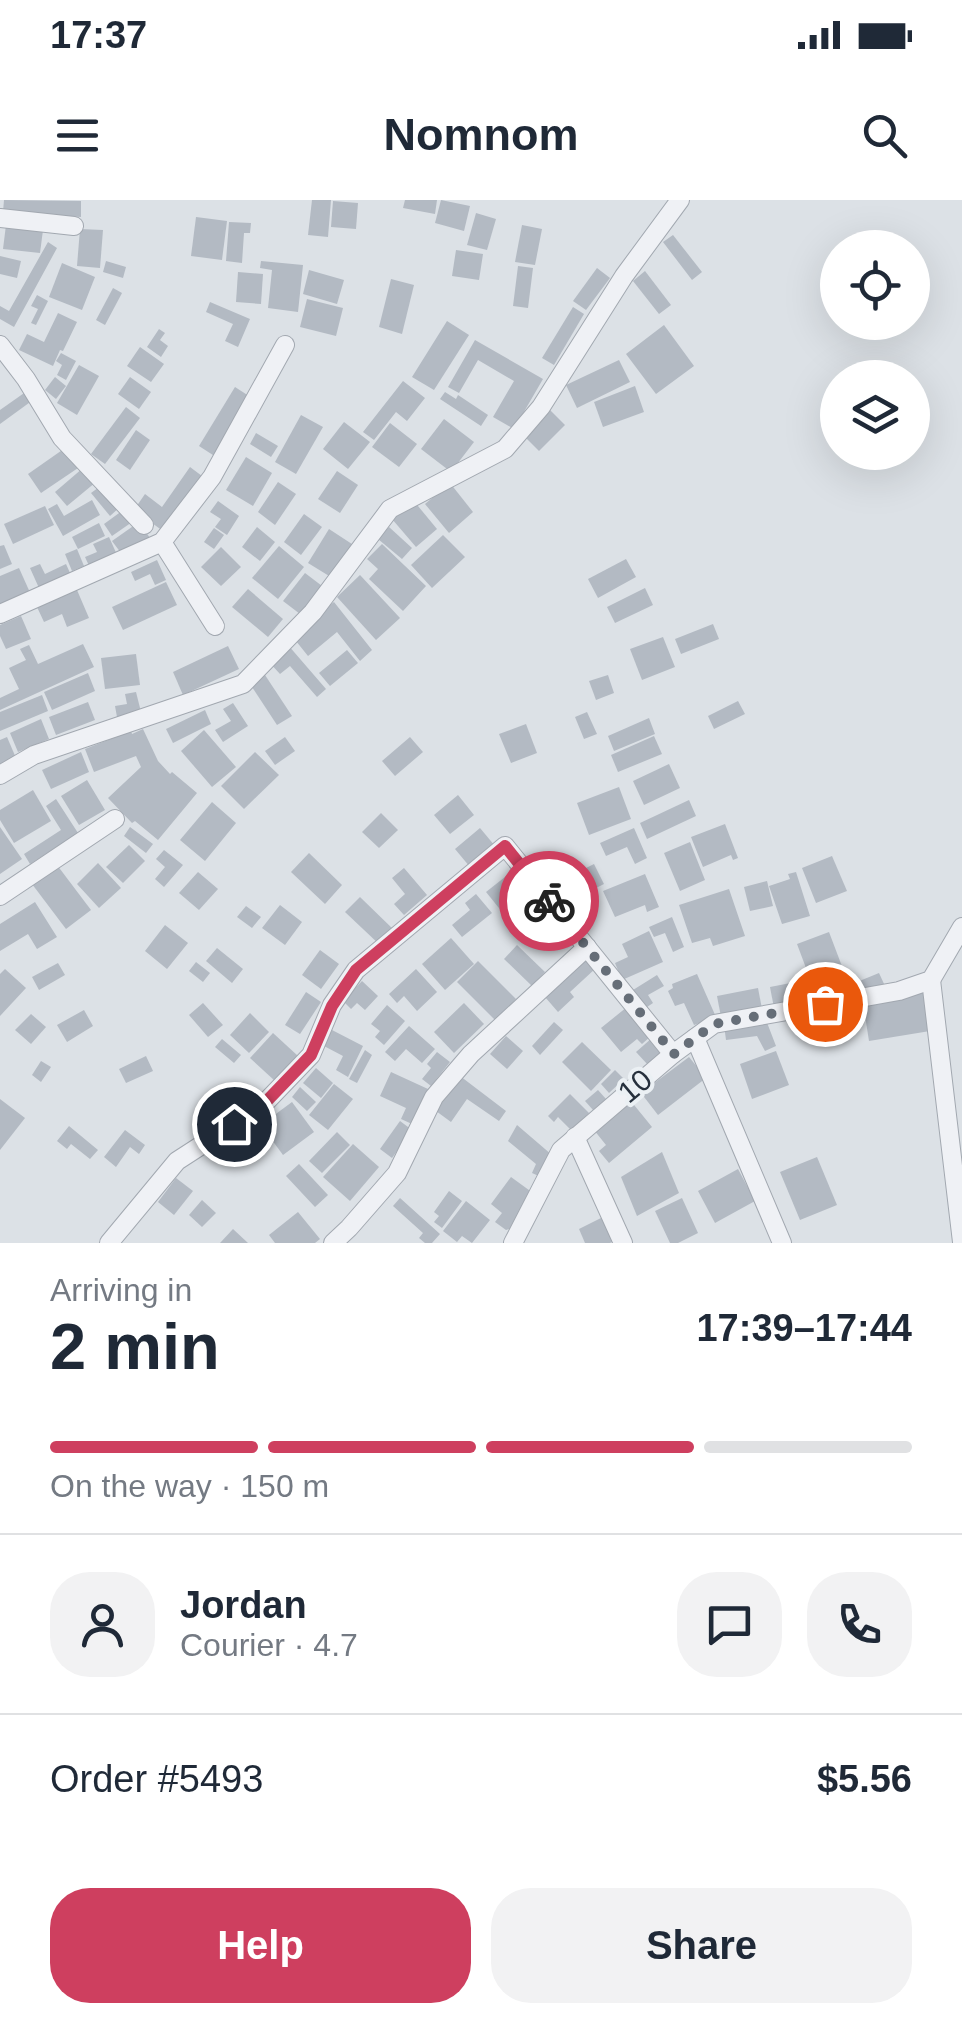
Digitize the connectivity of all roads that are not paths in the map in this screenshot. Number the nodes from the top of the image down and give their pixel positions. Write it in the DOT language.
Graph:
graph roads {
  1 [pos="680,200"];
  2 [pos="0,218"];
  3 [pos="74,226"];
  4 [pos="0,345"];
  5 [pos="286,345"];
  6 [pos="144,525"];
  7 [pos="162,542"];
  8 [pos="0,614"];
  9 [pos="215,626"];
  10 [pos="0,775"];
  11 [pos="115,818"];
  12 [pos="0,896"];
  13 [pos="962,927"];
  14 [pos="586,947"];
  15 [pos="931,980"];
  16 [pos="695,1038"];
  17 [pos="674,1054"];
  18 [pos="575,1137"];
  19 [pos="962,1242"];
  20 [pos="109,1243"];
  21 [pos="333,1243"];
  22 [pos="512,1243"];
  23 [pos="623,1243"];
  24 [pos="782,1243"];
  1 -- 10 [label="street"];
  2 -- 3 [label="street"];
  4 -- 6 [label="street"];
  5 -- 7 [label="street"];
  7 -- 8 [label="street"];
  7 -- 9 [label="street"];
  11 -- 12 [label="street"];
  13 -- 15 [label="street"];
  14 -- 17 [label="street"];
  14 -- 20 [label="street"];
  14 -- 21 [label="street"];
  15 -- 16 [label="street, 10"];
  15 -- 19 [label="street"];
  16 -- 17 [label="street, 10"];
  16 -- 24 [label="street"];
  17 -- 18 [label="street, 10"];
  18 -- 22 [label="street, 10"];
  18 -- 23 [label="street"];
}
